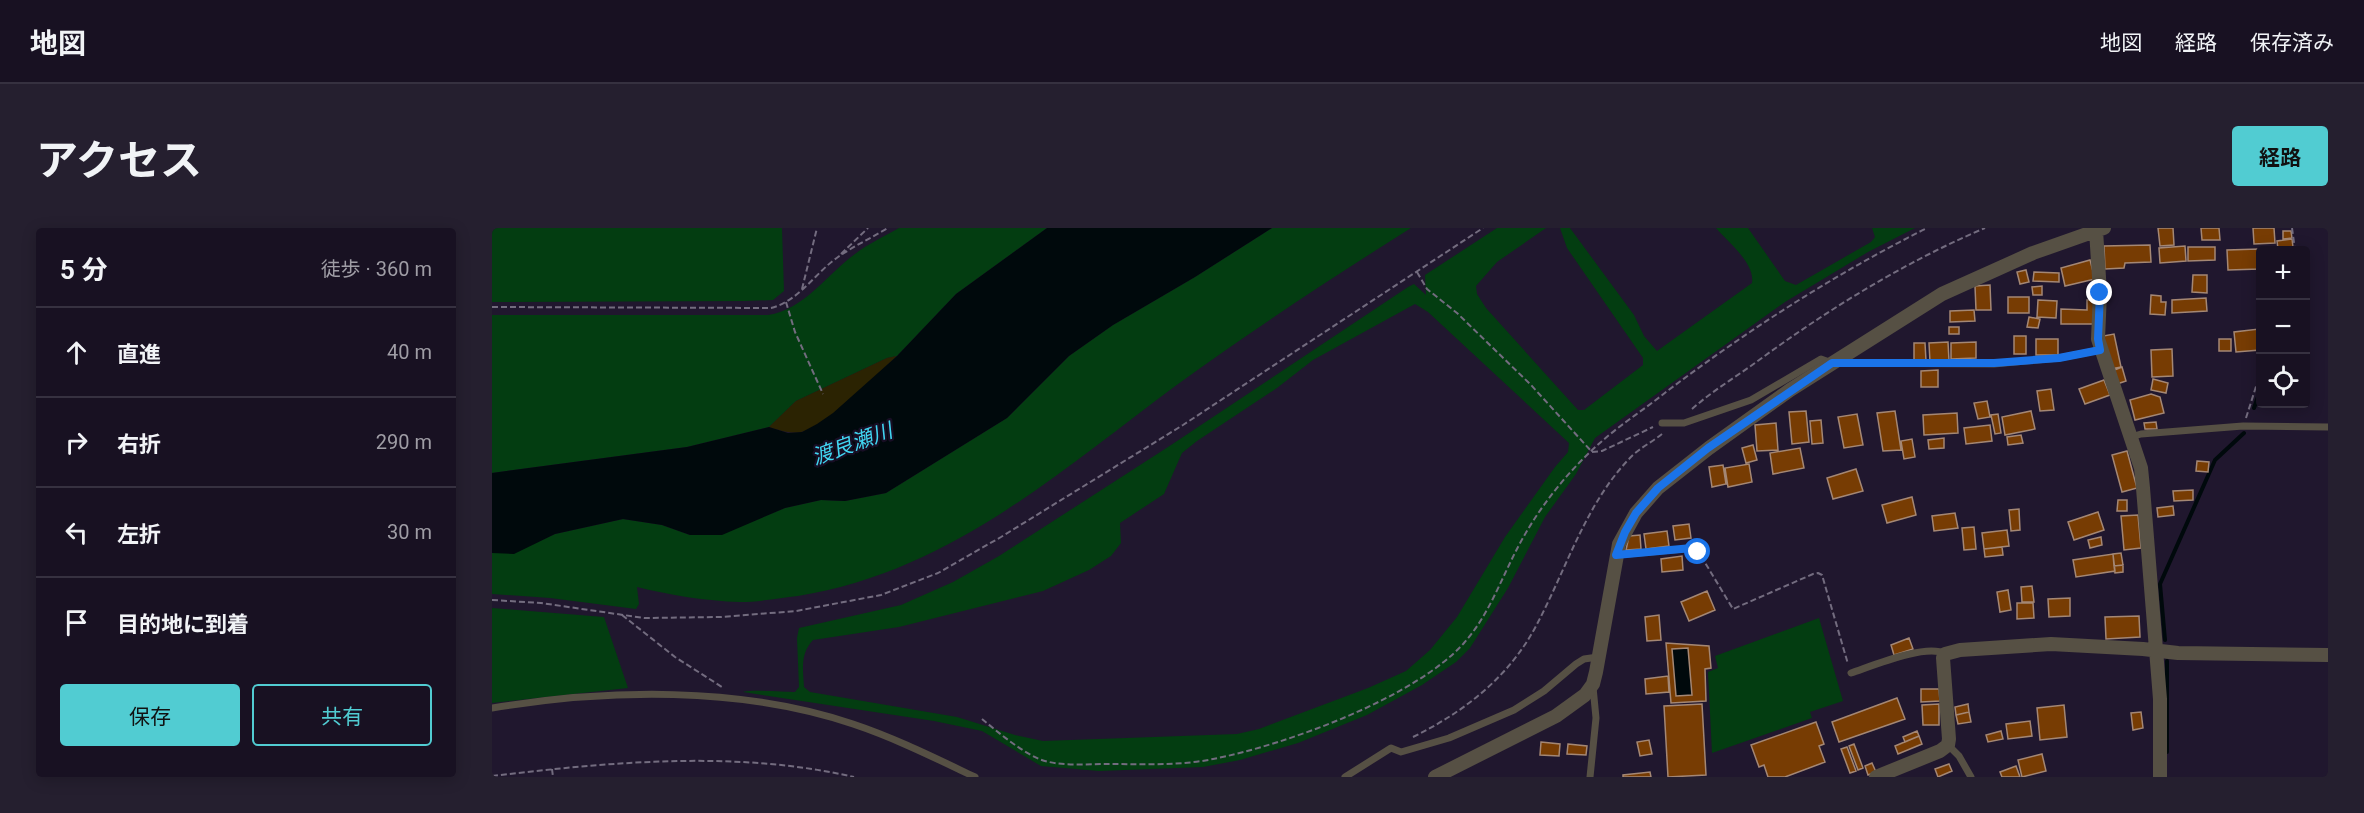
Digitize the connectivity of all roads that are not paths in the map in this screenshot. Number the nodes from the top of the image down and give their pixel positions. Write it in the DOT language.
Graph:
graph roads {
  1 [pos="2100,229"];
  2 [pos="2100,350"];
  3 [pos="1832,363"];
  4 [pos="1662,423"];
  5 [pos="2328,427"];
  6 [pos="2131,437"];
  7 [pos="1695,548"];
  8 [pos="1616,555"];
  9 [pos="2156,651"];
  10 [pos="1945,654"];
  11 [pos="2328,655"];
  12 [pos="1598,657"];
  13 [pos="1851,673"];
  14 [pos="1593,684"];
  15 [pos="492,708"];
  16 [pos="1947,745"];
  17 [pos="975,777"];
  18 [pos="1345,777"];
  19 [pos="1435,777"];
  20 [pos="1590,777"];
  21 [pos="1876,777"];
  22 [pos="1971,777"];
  23 [pos="2160,777"];
  1 -- 2 [label="street"];
  1 -- 3 [label="street"];
  2 -- 3 [label="lane"];
  2 -- 6 [label="street"];
  3 -- 4 [label="lane"];
  3 -- 8 [label="street"];
  5 -- 6 [label="lane"];
  6 -- 9 [label="street"];
  7 -- 8 [label="lane"];
  8 -- 12 [label="street"];
  9 -- 10 [label="street"];
  9 -- 11 [label="street"];
  9 -- 23 [label="street"];
  10 -- 13 [label="lane"];
  10 -- 16 [label="street"];
  12 -- 14 [label="street"];
  12 -- 18 [label="lane"];
  14 -- 19 [label="street"];
  14 -- 20 [label="lane"];
  15 -- 17 [label="lane"];
  16 -- 21 [label="street"];
  16 -- 22 [label="lane"];
}
